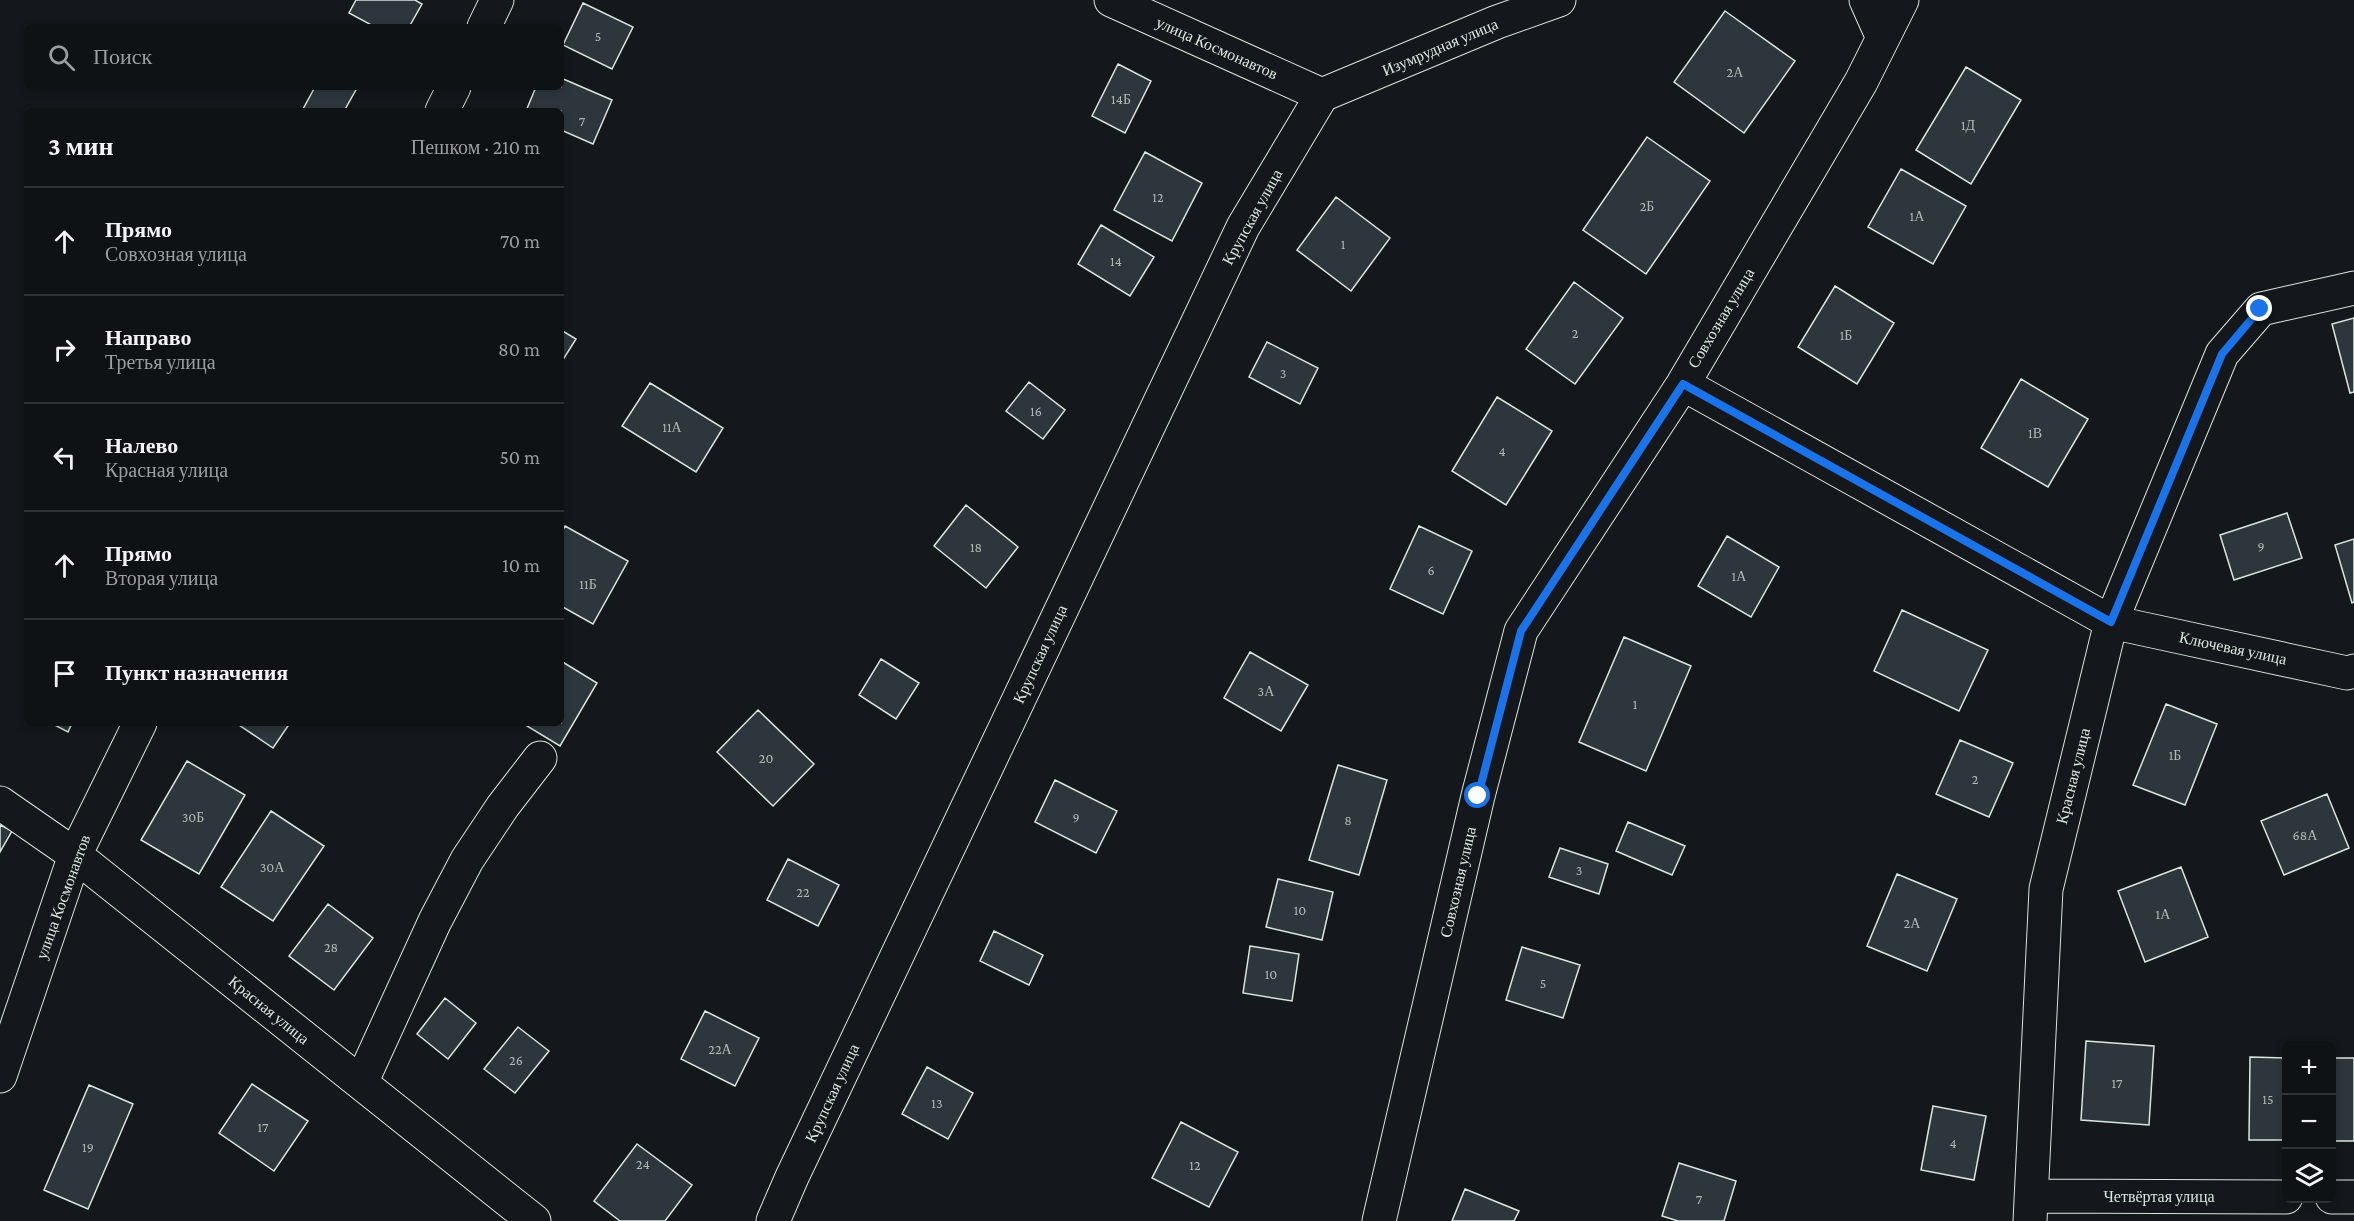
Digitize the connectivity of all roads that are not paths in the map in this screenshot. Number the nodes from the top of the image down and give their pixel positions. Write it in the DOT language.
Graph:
graph roads {
  1 [pos="497,0"];
  2 [pos="1111,0"];
  3 [pos="1559,0"];
  4 [pos="1866,0"];
  5 [pos="1902,0"];
  6 [pos="485,24"];
  7 [pos="1883,38"];
  8 [pos="452,90"];
  9 [pos="1322,96"];
  10 [pos="444,108"];
  11 [pos="2354,288"];
  12 [pos="1683,384"];
  13 [pos="2111,622"];
  14 [pos="2354,670"];
  15 [pos="139,726"];
  16 [pos="540,758"];
  17 [pos="0,803"];
  18 [pos="75,855"];
  19 [pos="0,1076"];
  20 [pos="360,1083"];
  21 [pos="2282,1197"];
  22 [pos="2336,1197"];
  23 [pos="2354,1197"];
  24 [pos="2031,1208"];
  25 [pos="534,1221"];
  26 [pos="773,1221"];
  27 [pos="1379,1221"];
  1 -- 6 [label="street"];
  2 -- 9 [label="street, улица Космонавтов"];
  3 -- 9 [label="street, Изумрудная улица"];
  4 -- 7 [label="street"];
  5 -- 7 [label="street, Совхозная улица"];
  7 -- 12 [label="street, Совхозная улица"];
  8 -- 10 [label="street"];
  9 -- 26 [label="street, Крупская улица"];
  11 -- 13 [label="street, Красная улица"];
  12 -- 13 [label="street, Ключевая улица"];
  12 -- 27 [label="street, Совхозная улица"];
  13 -- 14 [label="street, Ключевая улица"];
  13 -- 24 [label="street, Красная улица"];
  15 -- 18 [label="street, улица Космонавтов"];
  16 -- 20 [label="street"];
  17 -- 18 [label="street, Красная улица"];
  18 -- 19 [label="street, улица Космонавтов"];
  18 -- 20 [label="street, Красная улица"];
  20 -- 25 [label="street, Красная улица"];
  21 -- 24 [label="street, Четвёртая улица"];
  22 -- 23 [label="street"];
}
